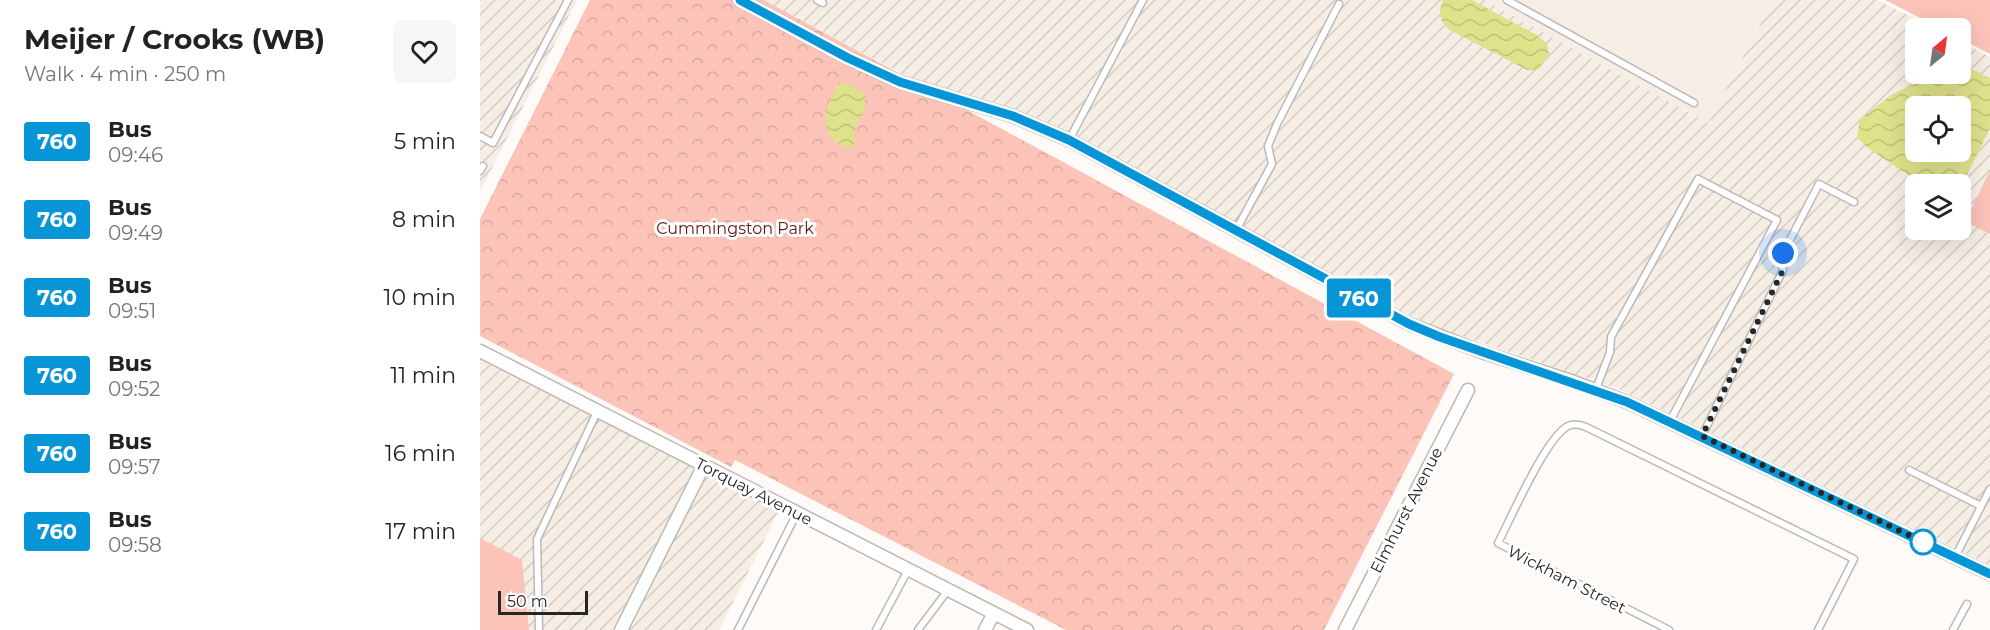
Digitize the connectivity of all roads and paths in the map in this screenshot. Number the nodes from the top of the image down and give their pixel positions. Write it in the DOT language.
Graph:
graph roads {
  1 [pos="568,0"];
  2 [pos="740,0"];
  3 [pos="1143,0"];
  4 [pos="1507,0"];
  5 [pos="1339,4"];
  6 [pos="1694,103"];
  7 [pos="480,136"];
  8 [pos="1069,140"];
  9 [pos="1854,202"];
  10 [pos="1236,231"];
  11 [pos="480,351"];
  12 [pos="1596,389"];
  13 [pos="1467,390"];
  14 [pos="597,412"];
  15 [pos="1670,421"];
  16 [pos="1702,436"];
  17 [pos="704,465"];
  18 [pos="1909,470"];
  19 [pos="1990,489"];
  20 [pos="1981,506"];
  21 [pos="797,513"];
  22 [pos="1955,557"];
  23 [pos="908,570"];
  24 [pos="1989,570"];
  25 [pos="948,590"];
  26 [pos="1966,604"];
  27 [pos="994,613"];
  28 [pos="539,630"];
  29 [pos="621,630"];
  30 [pos="738,630"];
  31 [pos="876,630"];
  32 [pos="918,630"];
  33 [pos="985,630"];
  34 [pos="1027,630"];
  35 [pos="1345,630"];
  36 [pos="1669,630"];
  37 [pos="1818,630"];
  38 [pos="1953,630"];
  1 -- 7 [label="lane"];
  2 -- 8 [label="street"];
  3 -- 8 [label="lane"];
  4 -- 6 [label="lane"];
  5 -- 10 [label="lane"];
  8 -- 10 [label="street"];
  9 -- 16 [label="lane"];
  10 -- 12 [label="street"];
  11 -- 14 [label="street, Torquay Avenue"];
  12 -- 15 [label="street"];
  12 -- 15 [label="lane"];
  13 -- 35 [label="street, Elmhurst Avenue"];
  14 -- 17 [label="street, Torquay Avenue"];
  14 -- 28 [label="lane"];
  15 -- 16 [label="street"];
  16 -- 22 [label="street"];
  17 -- 21 [label="street, Torquay Avenue"];
  17 -- 29 [label="street"];
  18 -- 20 [label="lane"];
  19 -- 20 [label="lane"];
  20 -- 22 [label="lane"];
  21 -- 23 [label="street, Torquay Avenue"];
  21 -- 30 [label="lane"];
  22 -- 24 [label="street"];
  23 -- 25 [label="street, Torquay Avenue"];
  23 -- 31 [label="lane"];
  25 -- 27 [label="street, Torquay Avenue"];
  25 -- 32 [label="lane"];
  26 -- 38 [label="lane"];
  27 -- 33 [label="street"];
  27 -- 34 [label="street, Torquay Avenue"];
  36 -- 37 [label="lane, Wickham Street"];
}
